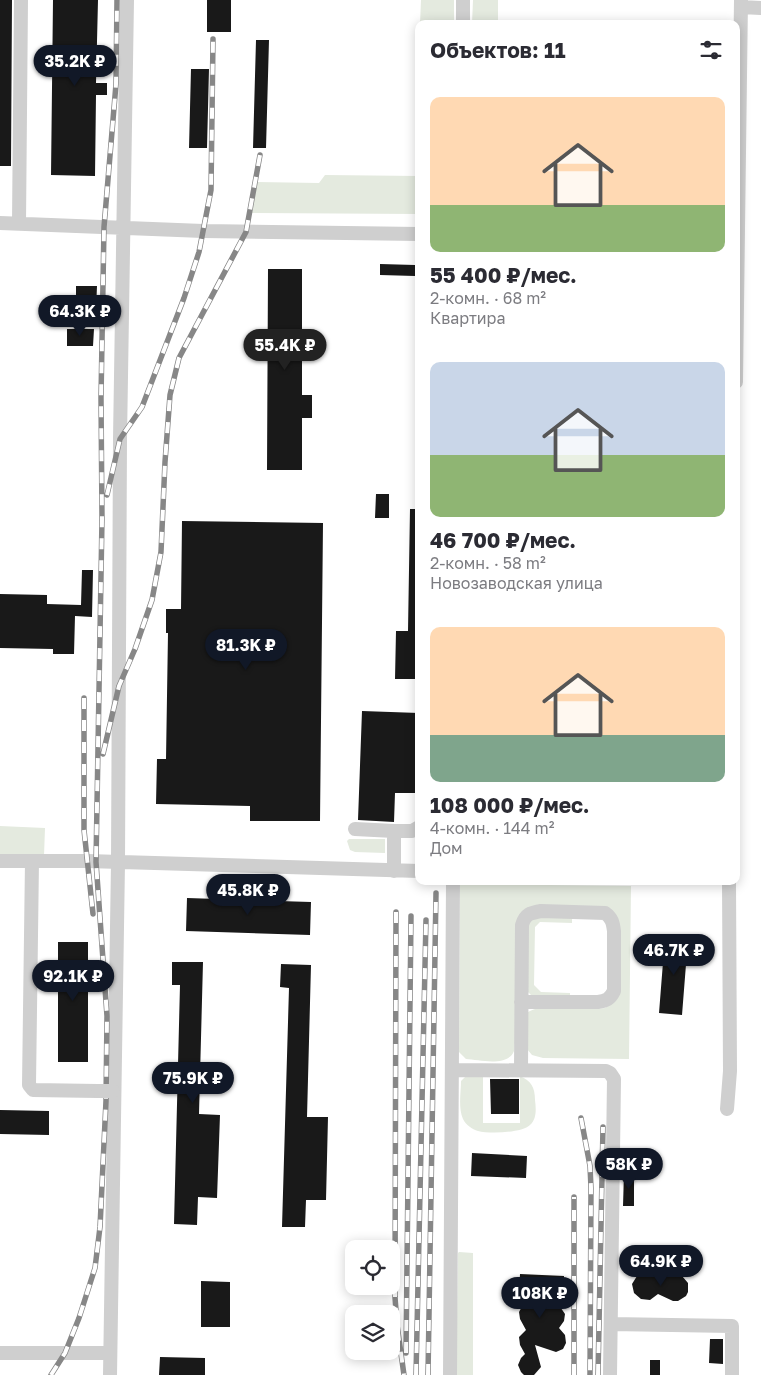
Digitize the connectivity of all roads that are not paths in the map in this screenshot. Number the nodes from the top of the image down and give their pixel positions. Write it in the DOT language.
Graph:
graph roads {
  1 [pos="21,0"];
  2 [pos="127,0"];
  3 [pos="463,0"];
  4 [pos="741,3"];
  5 [pos="761,8"];
  6 [pos="463,20"];
  7 [pos="740,79"];
  8 [pos="0,223"];
  9 [pos="19,223"];
  10 [pos="123,228"];
  11 [pos="415,234"];
  12 [pos="355,829"];
  13 [pos="415,829"];
  14 [pos="394,830"];
  15 [pos="0,861"];
  16 [pos="32,861"];
  17 [pos="118,863"];
  18 [pos="394,870"];
  19 [pos="415,871"];
  20 [pos="453,885"];
  21 [pos="729,885"];
  22 [pos="521,1002"];
  23 [pos="452,1070"];
  24 [pos="521,1070"];
  25 [pos="114,1091"];
  26 [pos="727,1109"];
  27 [pos="611,1324"];
  28 [pos="0,1353"];
  29 [pos="110,1353"];
  30 [pos="110,1375"];
  31 [pos="450,1375"];
  32 [pos="610,1375"];
  33 [pos="732,1375"];
  1 -- 9 [label="street"];
  2 -- 10 [label="street"];
  3 -- 6 [label="street"];
  4 -- 5 [label="street"];
  4 -- 7 [label="street"];
  8 -- 9 [label="street"];
  9 -- 10 [label="street"];
  10 -- 11 [label="street"];
  10 -- 17 [label="street"];
  12 -- 14 [label="street"];
  13 -- 14 [label="street"];
  14 -- 18 [label="street"];
  15 -- 16 [label="street"];
  16 -- 17 [label="street"];
  16 -- 25 [label="street, bridge"];
  17 -- 18 [label="street"];
  17 -- 25 [label="street"];
  18 -- 19 [label="street"];
  20 -- 23 [label="street"];
  21 -- 26 [label="street"];
  22 -- 22 [label="street"];
  22 -- 24 [label="street"];
  23 -- 24 [label="street"];
  23 -- 31 [label="street"];
  24 -- 27 [label="street"];
  25 -- 29 [label="street"];
  27 -- 32 [label="street"];
  27 -- 33 [label="street"];
  28 -- 29 [label="street"];
  29 -- 30 [label="street"];
}
